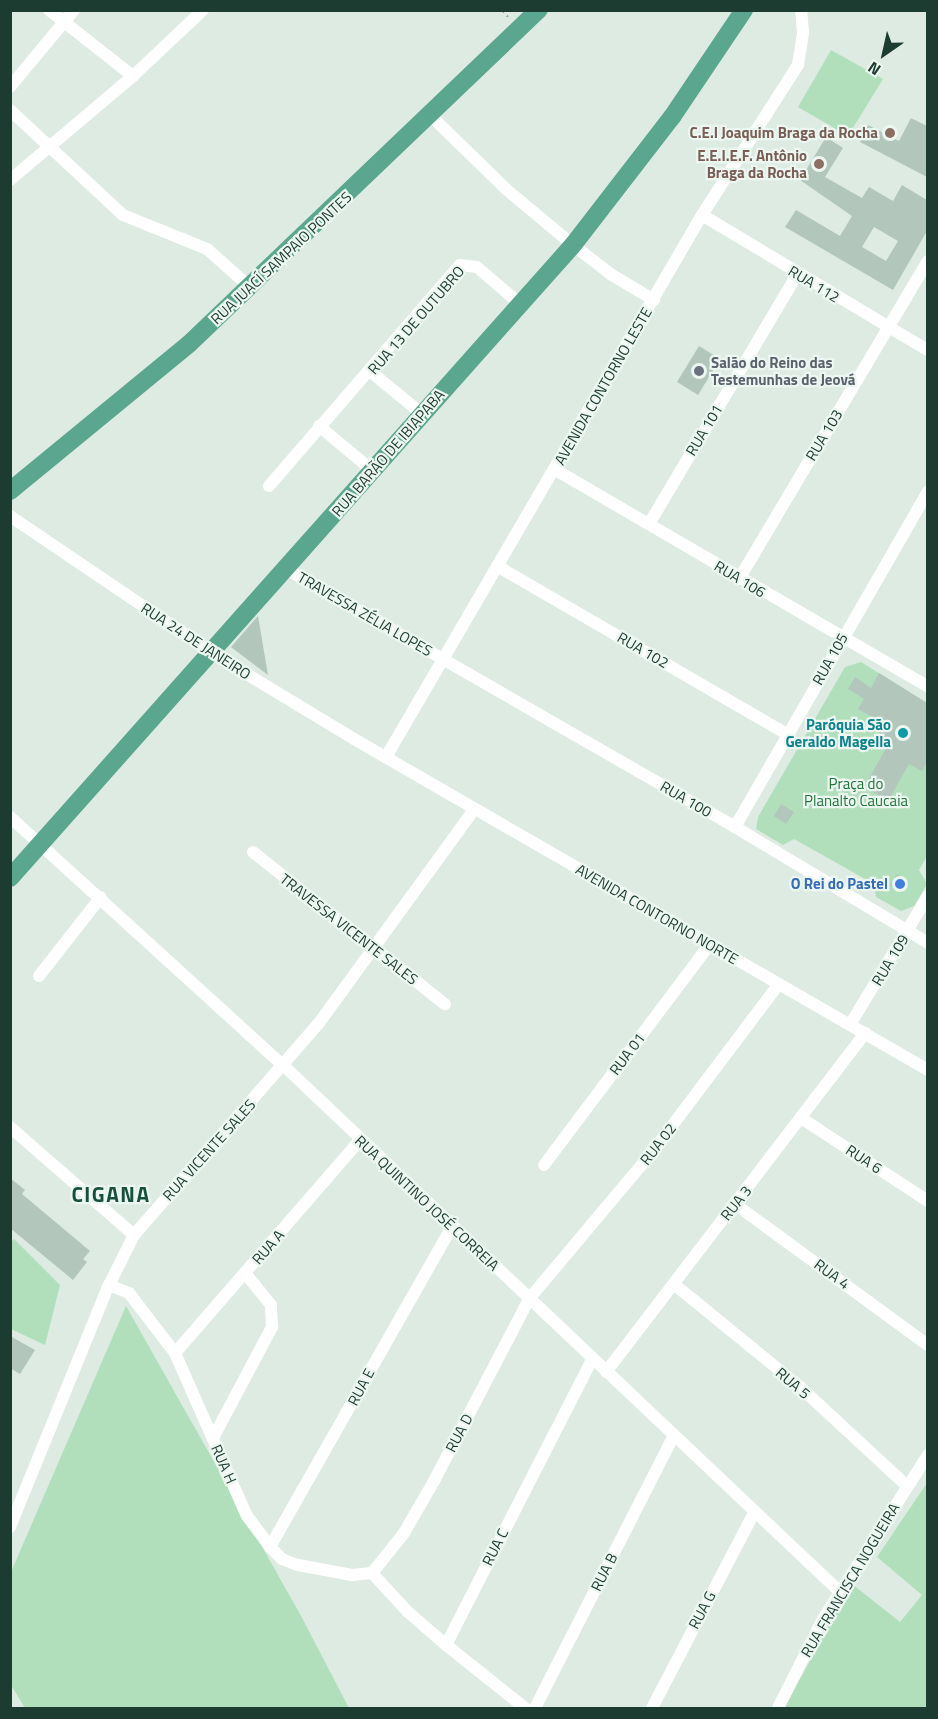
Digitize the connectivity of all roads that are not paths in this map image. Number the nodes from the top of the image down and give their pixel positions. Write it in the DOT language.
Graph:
graph roads {
  1 [pos="49,10"];
  2 [pos="74,10"];
  3 [pos="203,10"];
  4 [pos="539,10"];
  5 [pos="744,10"];
  6 [pos="801,10"];
  7 [pos="65,23"];
  8 [pos="133,76"];
  9 [pos="10,87"];
  10 [pos="10,110"];
  11 [pos="431,116"];
  12 [pos="49,147"];
  13 [pos="10,180"];
  14 [pos="702,215"];
  15 [pos="573,245"];
  16 [pos="927,261"];
  17 [pos="797,275"];
  18 [pos="250,287"];
  19 [pos="654,300"];
  20 [pos="520,303"];
  21 [pos="888,328"];
  22 [pos="927,350"];
  23 [pos="371,372"];
  24 [pos="421,413"];
  25 [pos="319,426"];
  26 [pos="555,468"];
  27 [pos="373,471"];
  28 [pos="269,486"];
  29 [pos="10,491"];
  30 [pos="927,492"];
  31 [pos="10,516"];
  32 [pos="649,524"];
  33 [pos="498,566"];
  34 [pos="286,569"];
  35 [pos="739,579"];
  36 [pos="840,639"];
  37 [pos="212,653"];
  38 [pos="443,660"];
  39 [pos="927,687"];
  40 [pos="788,735"];
  41 [pos="386,757"];
  42 [pos="474,810"];
  43 [pos="10,817"];
  44 [pos="735,827"];
  45 [pos="41,843"];
  46 [pos="253,852"];
  47 [pos="10,878"];
  48 [pos="927,896"];
  49 [pos="100,897"];
  50 [pos="907,931"];
  51 [pos="927,943"];
  52 [pos="710,944"];
  53 [pos="372,948"];
  54 [pos="39,976"];
  55 [pos="779,984"];
  56 [pos="445,1004"];
  57 [pos="851,1023"];
  58 [pos="865,1033"];
  59 [pos="284,1066"];
  60 [pos="927,1070"];
  61 [pos="801,1118"];
  62 [pos="10,1127"];
  63 [pos="360,1140"];
  64 [pos="544,1165"];
  65 [pos="927,1201"];
  66 [pos="735,1204"];
  67 [pos="452,1227"];
  68 [pos="134,1235"];
  69 [pos="245,1273"];
  70 [pos="109,1285"];
  71 [pos="675,1285"];
  72 [pos="529,1299"];
  73 [pos="927,1345"];
  74 [pos="175,1353"];
  75 [pos="592,1360"];
  76 [pos="606,1372"];
  77 [pos="673,1437"];
  78 [pos="213,1438"];
  79 [pos="927,1455"];
  80 [pos="907,1486"];
  81 [pos="754,1513"];
  82 [pos="10,1527"];
  83 [pos="270,1546"];
  84 [pos="377,1568"];
  85 [pos="840,1592"];
  86 [pos="446,1645"];
  87 [pos="525,1708"];
  88 [pos="535,1708"];
  89 [pos="652,1708"];
  90 [pos="778,1708"];
  1 -- 7 [label="street"];
  2 -- 7 [label="street"];
  3 -- 8 [label="street"];
  4 -- 11 [label="main road, RUA JUACÍ SAMPAIO PONTES"];
  5 -- 15 [label="main road, RUA BARÃO DE IBIAPABA"];
  6 -- 14 [label="street, AVENIDA CONTORNO LESTE"];
  7 -- 8 [label="street"];
  7 -- 9 [label="street"];
  8 -- 12 [label="street"];
  10 -- 12 [label="street"];
  11 -- 15 [label="street"];
  11 -- 18 [label="main road, RUA JUACÍ SAMPAIO PONTES"];
  12 -- 13 [label="street"];
  12 -- 18 [label="street"];
  14 -- 17 [label="street, RUA 112"];
  14 -- 19 [label="street, AVENIDA CONTORNO LESTE"];
  15 -- 19 [label="street"];
  15 -- 20 [label="main road, RUA BARÃO DE IBIAPABA"];
  16 -- 21 [label="street, RUA 103"];
  17 -- 21 [label="street, RUA 112"];
  17 -- 32 [label="street, RUA 101"];
  18 -- 29 [label="main road, RUA JUACÍ SAMPAIO PONTES"];
  19 -- 26 [label="street, AVENIDA CONTORNO LESTE"];
  20 -- 23 [label="street, RUA 13 DE OUTUBRO"];
  20 -- 24 [label="main road, RUA BARÃO DE IBIAPABA"];
  21 -- 22 [label="street, RUA 112"];
  21 -- 35 [label="street, RUA 103"];
  23 -- 24 [label="street"];
  23 -- 25 [label="street, RUA 13 DE OUTUBRO"];
  24 -- 27 [label="main road, RUA BARÃO DE IBIAPABA"];
  25 -- 27 [label="street"];
  25 -- 28 [label="street, RUA 13 DE OUTUBRO"];
  26 -- 32 [label="street, RUA 106"];
  26 -- 33 [label="street, AVENIDA CONTORNO LESTE"];
  27 -- 34 [label="main road, RUA BARÃO DE IBIAPABA"];
  30 -- 36 [label="street, RUA 105"];
  31 -- 37 [label="street, RUA 24 DE JANEIRO"];
  32 -- 35 [label="street, RUA 106"];
  33 -- 38 [label="street, AVENIDA CONTORNO LESTE"];
  33 -- 40 [label="street, RUA 102"];
  34 -- 37 [label="main road, RUA BARÃO DE IBIAPABA"];
  34 -- 38 [label="street, TRAVESSA ZÉLIA LOPES"];
  35 -- 36 [label="street, RUA 106"];
  36 -- 39 [label="street, RUA 106"];
  36 -- 40 [label="street, RUA 105"];
  37 -- 41 [label="street, RUA 24 DE JANEIRO"];
  37 -- 45 [label="main road, RUA BARÃO DE IBIAPABA"];
  38 -- 41 [label="street, AVENIDA CONTORNO LESTE"];
  38 -- 44 [label="street, RUA 100"];
  40 -- 44 [label="street, RUA 105"];
  41 -- 42 [label="street, AVENIDA CONTORNO NORTE"];
  42 -- 52 [label="street, AVENIDA CONTORNO NORTE"];
  42 -- 53 [label="street, RUA VICENTE SALES"];
  43 -- 45 [label="street, RUA QUINTINO JOSÉ CORREIA"];
  44 -- 50 [label="street, RUA 100"];
  45 -- 47 [label="main road, RUA BARÃO DE IBIAPABA"];
  45 -- 49 [label="street, RUA QUINTINO JOSÉ CORREIA"];
  46 -- 53 [label="street, TRAVESSA VICENTE SALES"];
  48 -- 50 [label="street, RUA 109"];
  49 -- 54 [label="street"];
  49 -- 59 [label="street, RUA QUINTINO JOSÉ CORREIA"];
  50 -- 51 [label="street, RUA 100"];
  50 -- 57 [label="street, RUA 109"];
  52 -- 55 [label="street, AVENIDA CONTORNO NORTE"];
  52 -- 64 [label="street, RUA 01"];
  53 -- 56 [label="street, TRAVESSA VICENTE SALES"];
  53 -- 59 [label="street, RUA VICENTE SALES"];
  55 -- 57 [label="street, AVENIDA CONTORNO NORTE"];
  55 -- 72 [label="street, RUA 02"];
  57 -- 58 [label="street, AVENIDA CONTORNO NORTE"];
  58 -- 60 [label="street, AVENIDA CONTORNO NORTE"];
  58 -- 61 [label="street, RUA 3"];
  59 -- 63 [label="street, RUA QUINTINO JOSÉ CORREIA"];
  59 -- 68 [label="street, RUA VICENTE SALES"];
  61 -- 65 [label="street, RUA 6"];
  61 -- 66 [label="street, RUA 3"];
  62 -- 68 [label="street"];
  63 -- 67 [label="street, RUA QUINTINO JOSÉ CORREIA"];
  63 -- 69 [label="street, RUA A"];
  66 -- 71 [label="street, RUA 3"];
  66 -- 73 [label="street, RUA 4"];
  67 -- 72 [label="street, RUA QUINTINO JOSÉ CORREIA"];
  67 -- 83 [label="street, RUA E"];
  68 -- 70 [label="street, RUA VICENTE SALES"];
  69 -- 74 [label="street, RUA A"];
  69 -- 78 [label="street"];
  70 -- 74 [label="street, RUA H"];
  70 -- 82 [label="street, RUA VICENTE SALES"];
  71 -- 76 [label="street, RUA 3"];
  71 -- 80 [label="street, RUA 5"];
  72 -- 75 [label="street, RUA QUINTINO JOSÉ CORREIA"];
  72 -- 84 [label="street, RUA D"];
  74 -- 78 [label="street, RUA H"];
  75 -- 76 [label="street, RUA QUINTINO JOSÉ CORREIA"];
  75 -- 86 [label="street, RUA C"];
  76 -- 77 [label="street, RUA QUINTINO JOSÉ CORREIA"];
  77 -- 81 [label="street, RUA QUINTINO JOSÉ CORREIA"];
  77 -- 88 [label="street, RUA B"];
  78 -- 83 [label="street, RUA H"];
  79 -- 80 [label="street, RUA FRANCISCA NOGUEIRA"];
  80 -- 85 [label="street, RUA FRANCISCA NOGUEIRA"];
  81 -- 85 [label="street, RUA QUINTINO JOSÉ CORREIA"];
  81 -- 89 [label="street, RUA G"];
  83 -- 84 [label="street, RUA H"];
  84 -- 86 [label="street"];
  85 -- 90 [label="street, RUA FRANCISCA NOGUEIRA"];
  86 -- 87 [label="street"];
}
